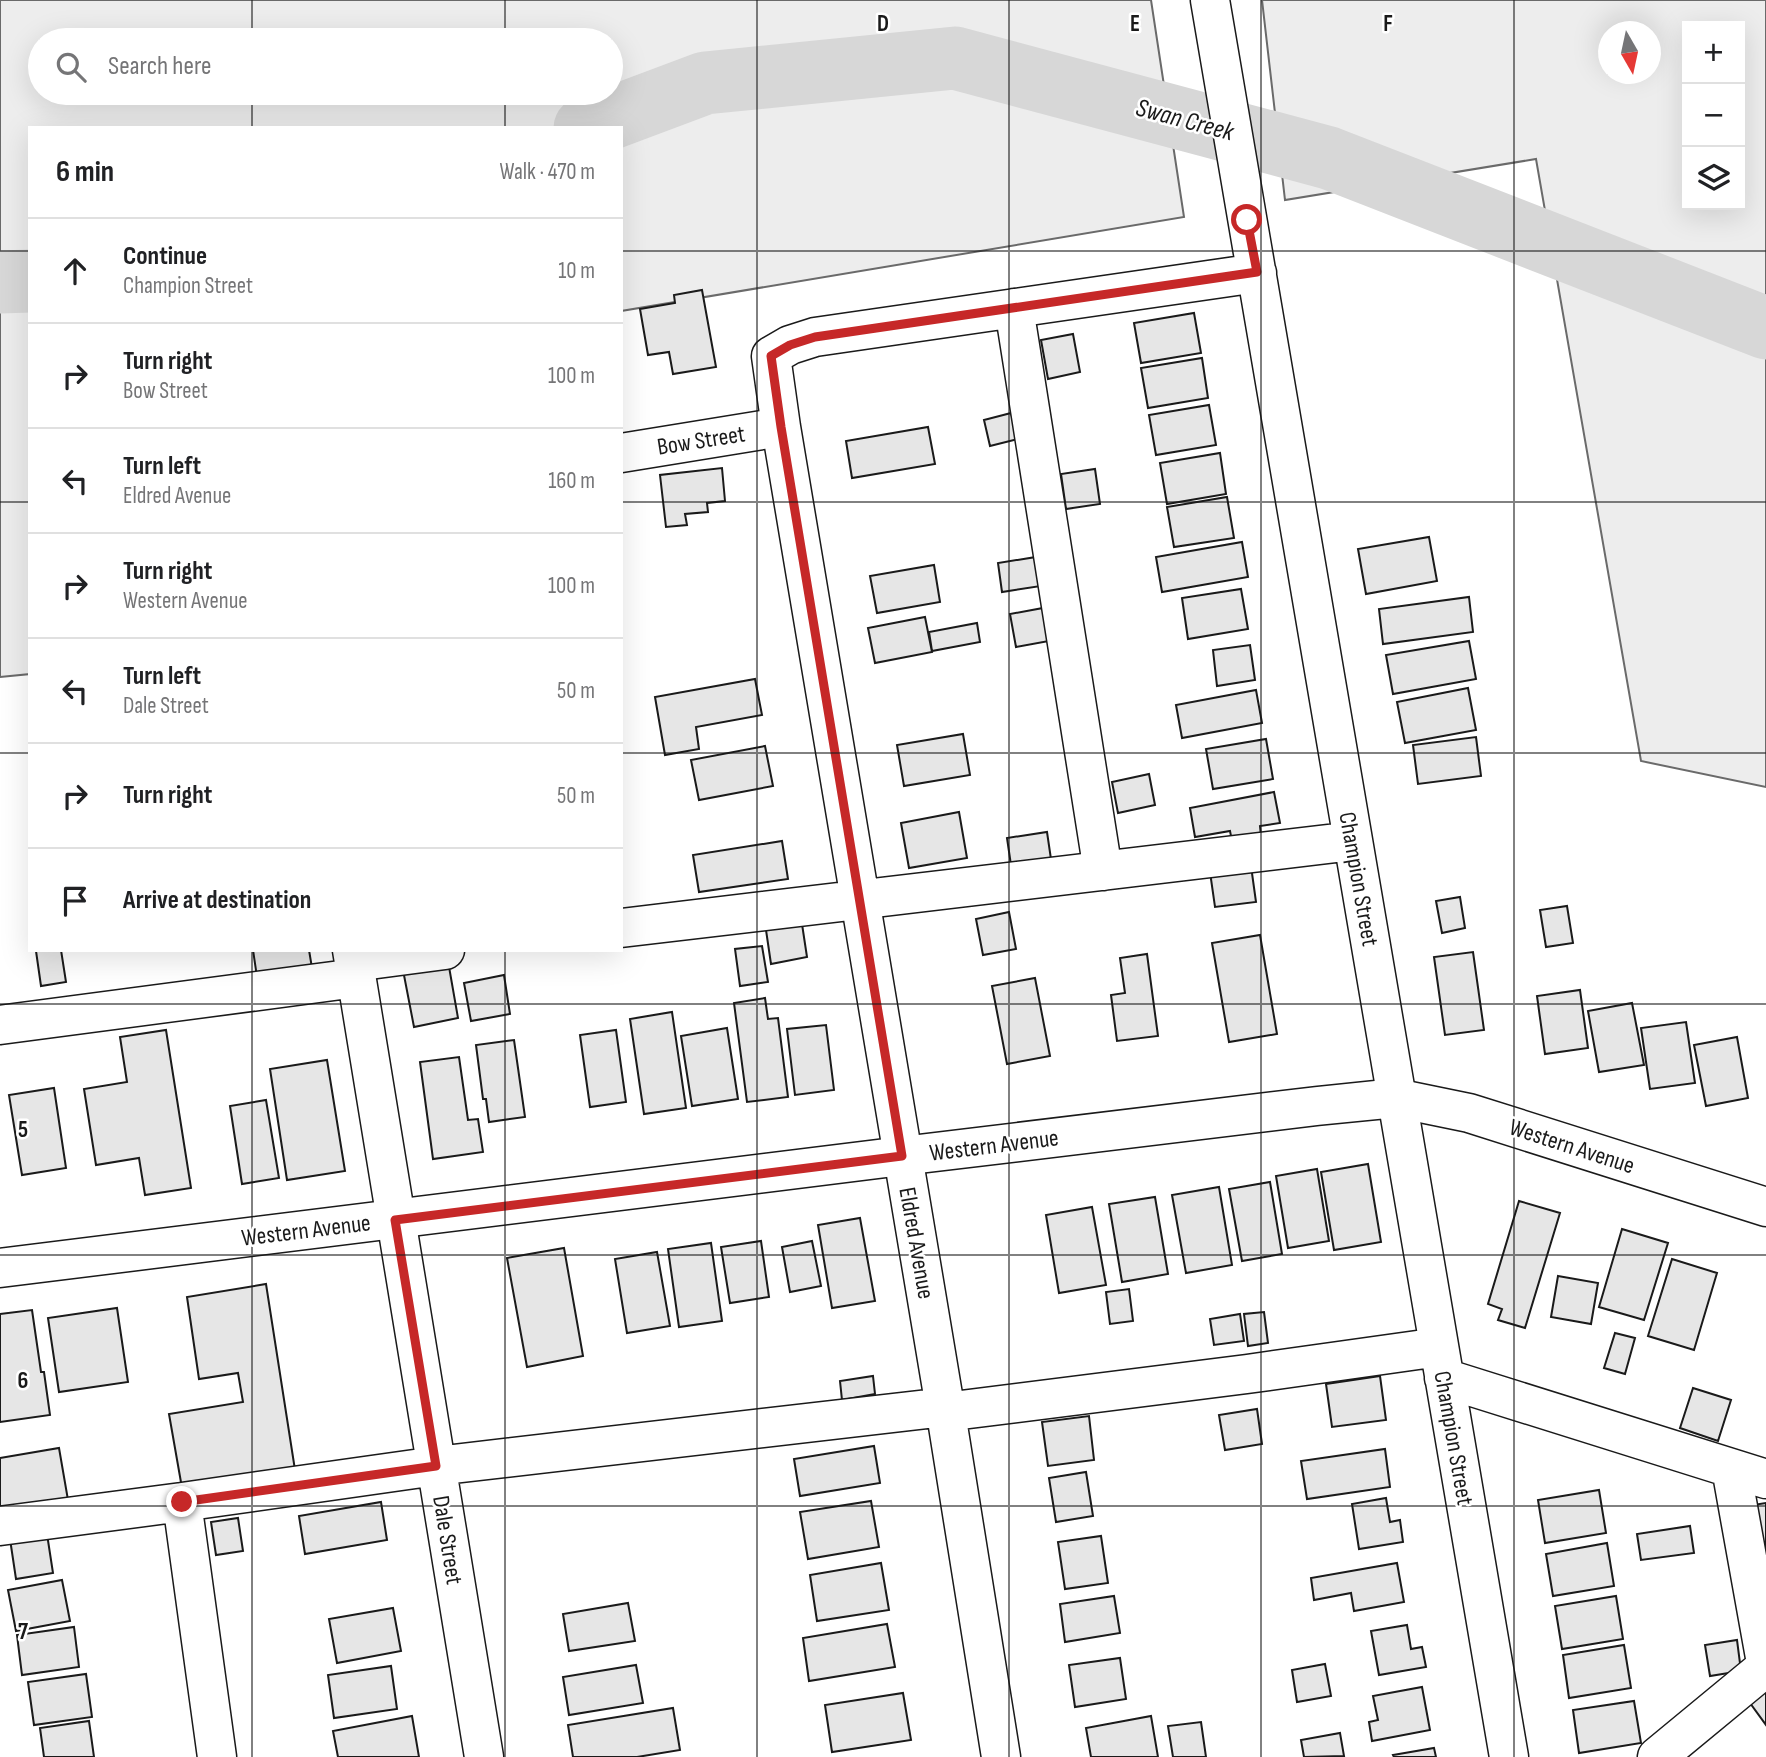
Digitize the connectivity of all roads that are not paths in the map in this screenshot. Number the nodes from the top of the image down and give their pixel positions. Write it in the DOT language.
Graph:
graph roads {
  1 [pos="1212,12"];
  2 [pos="1257,272"];
  3 [pos="1014,308"];
  4 [pos="781,427"];
  5 [pos="623,453"];
  6 [pos="1353,841"];
  7 [pos="1103,871"];
  8 [pos="860,899"];
  9 [pos="623,928"];
  10 [pos="431,952"];
  11 [pos="354,963"];
  12 [pos="0,1025"];
  13 [pos="1396,1098"];
  14 [pos="902,1156"];
  15 [pos="1766,1207"];
  16 [pos="395,1220"];
  17 [pos="0,1268"];
  18 [pos="1441,1362"];
  19 [pos="945,1410"];
  20 [pos="436,1466"];
  21 [pos="1748,1474"];
  22 [pos="182,1502"];
  23 [pos="0,1526"];
  24 [pos="1766,1665"];
  25 [pos="217,1757"];
  26 [pos="484,1757"];
  27 [pos="1001,1757"];
  28 [pos="1509,1757"];
  29 [pos="1657,1757"];
  1 -- 2 [label="street, Champion Street"];
  2 -- 3 [label="street"];
  2 -- 6 [label="street, Champion Street"];
  3 -- 4 [label="street, Eldred Avenue"];
  3 -- 7 [label="street"];
  4 -- 5 [label="street, Bow Street"];
  4 -- 8 [label="street, Eldred Avenue"];
  6 -- 7 [label="street"];
  6 -- 13 [label="street, Champion Street"];
  7 -- 8 [label="street"];
  8 -- 9 [label="street"];
  8 -- 14 [label="street, Eldred Avenue"];
  10 -- 11 [label="street"];
  11 -- 12 [label="street"];
  11 -- 16 [label="street, Dale Street"];
  13 -- 14 [label="street, Western Avenue"];
  13 -- 15 [label="street, Western Avenue"];
  13 -- 18 [label="street, Champion Street"];
  14 -- 16 [label="street, Western Avenue"];
  14 -- 19 [label="street, Eldred Avenue"];
  16 -- 17 [label="street, Western Avenue"];
  16 -- 20 [label="street, Dale Street"];
  18 -- 19 [label="street"];
  18 -- 21 [label="street"];
  18 -- 28 [label="street, Champion Street"];
  19 -- 20 [label="street"];
  19 -- 27 [label="street, Eldred Avenue"];
  20 -- 22 [label="street"];
  20 -- 26 [label="street, Dale Street"];
  21 -- 24 [label="street"];
  22 -- 23 [label="street"];
  22 -- 25 [label="street"];
  24 -- 29 [label="street"];
}
